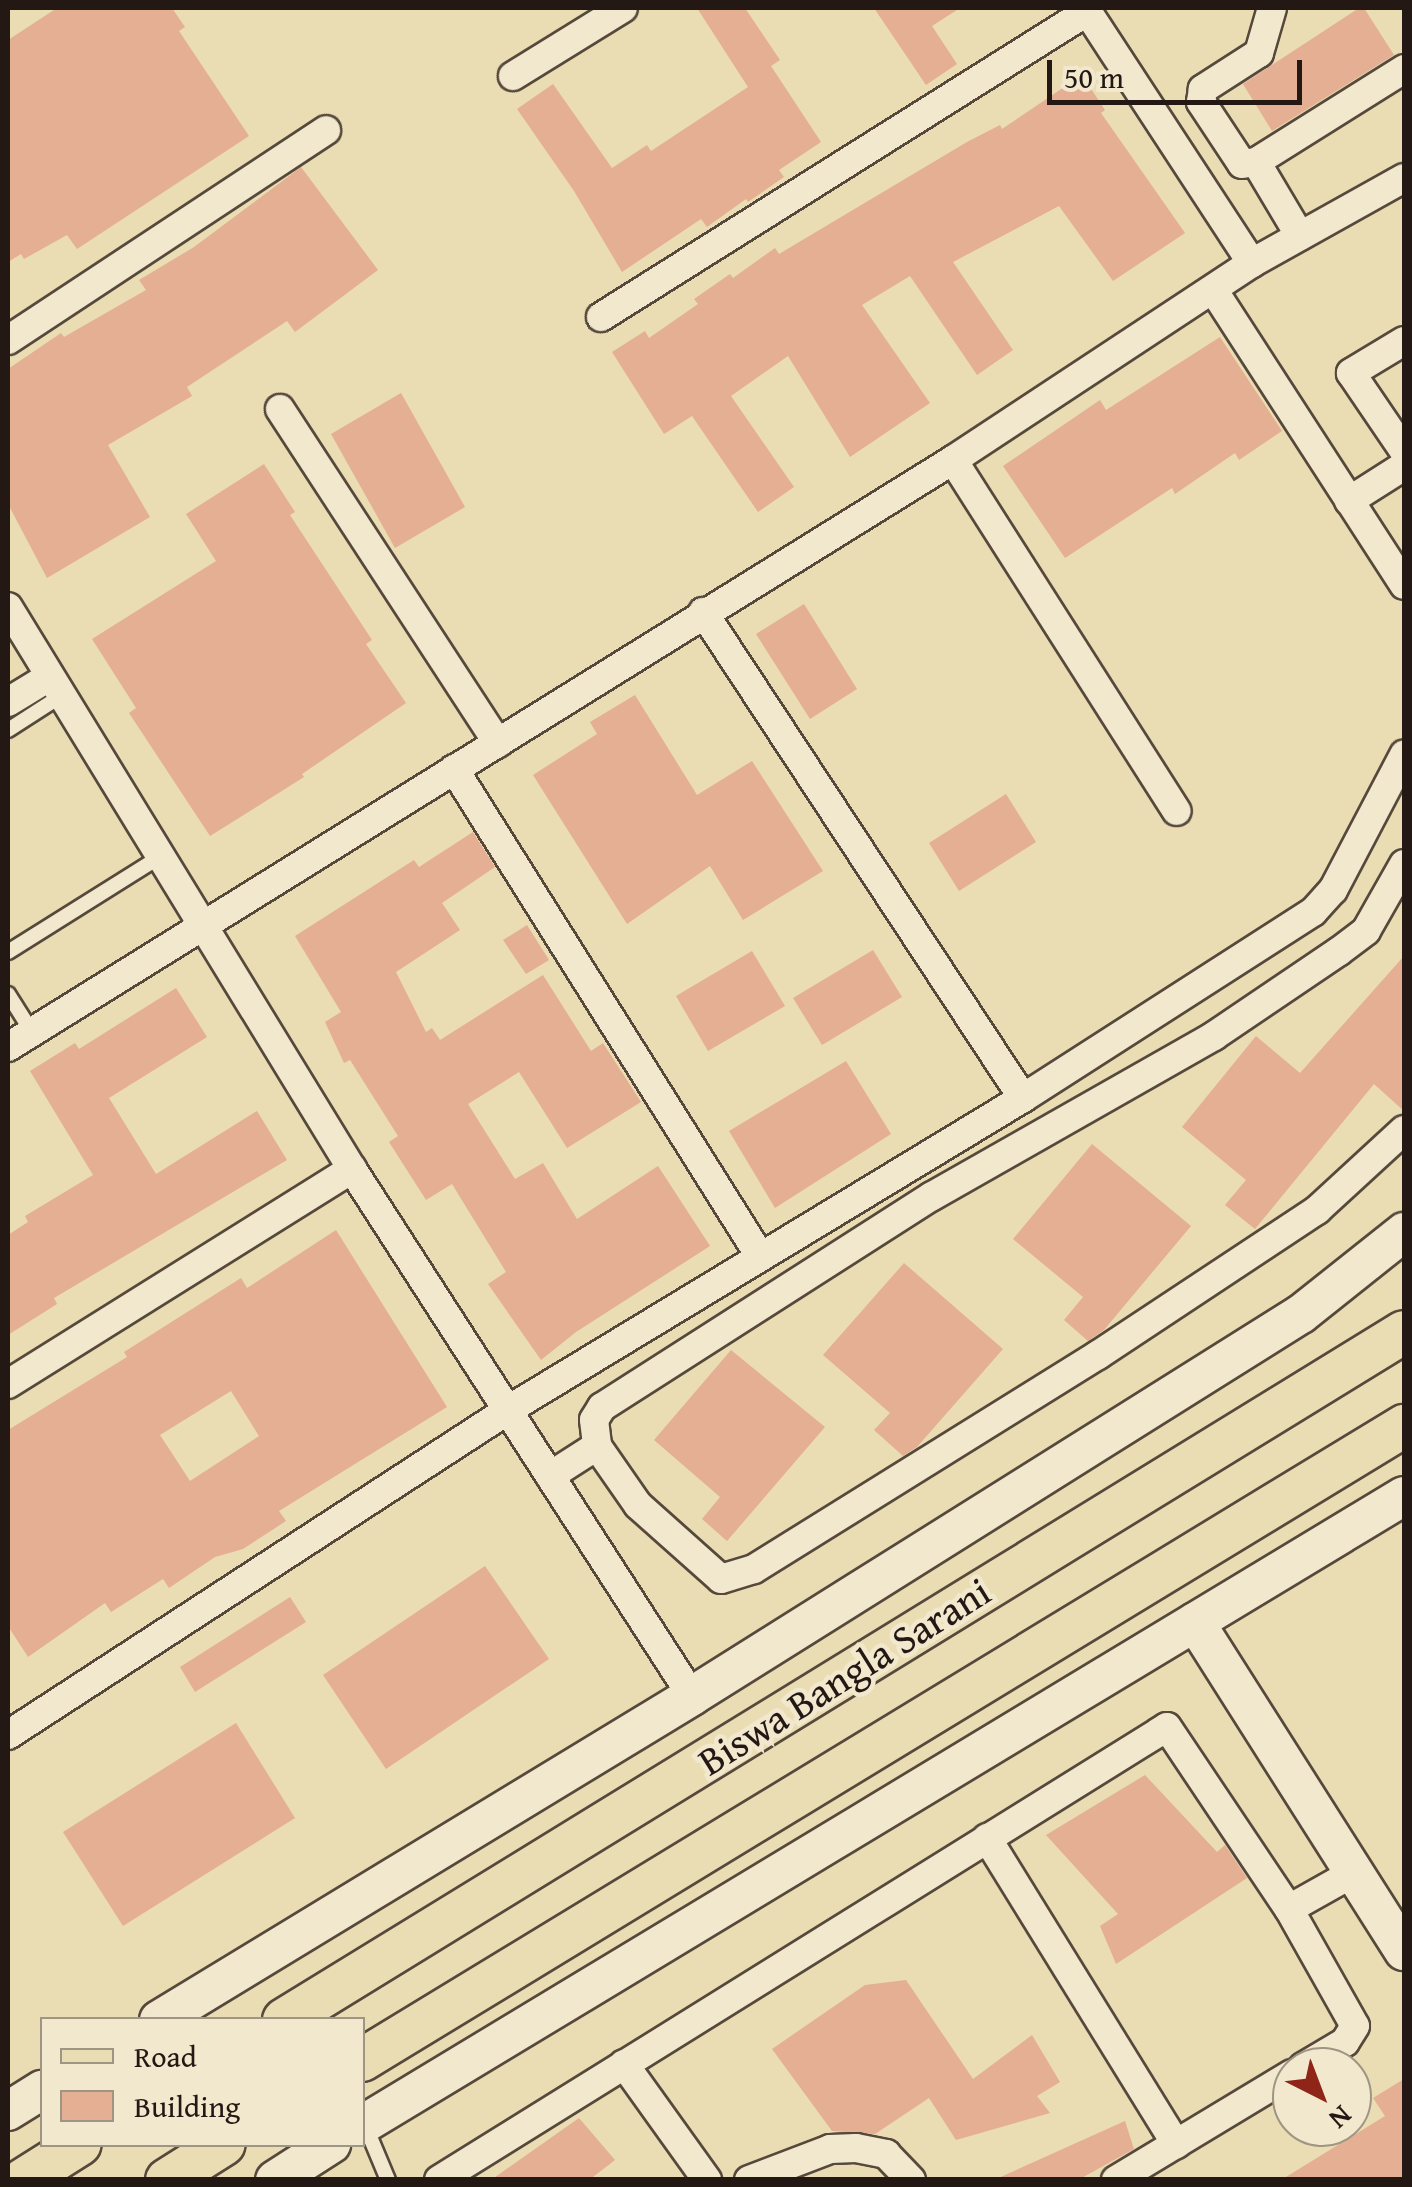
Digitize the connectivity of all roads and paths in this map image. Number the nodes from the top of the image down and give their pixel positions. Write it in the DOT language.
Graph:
graph roads {
  1 [pos="623,8"];
  2 [pos="1272,8"];
  3 [pos="1086,10"];
  4 [pos="1404,69"];
  5 [pos="513,76"];
  6 [pos="326,130"];
  7 [pos="1256,162"];
  8 [pos="1404,178"];
  9 [pos="1300,236"];
  10 [pos="1252,263"];
  11 [pos="1214,291"];
  12 [pos="602,318"];
  13 [pos="8,340"];
  14 [pos="1404,341"];
  15 [pos="280,409"];
  16 [pos="1404,451"];
  17 [pos="953,460"];
  18 [pos="1404,466"];
  19 [pos="1349,501"];
  20 [pos="1404,585"];
  21 [pos="8,607"];
  22 [pos="702,612"];
  23 [pos="55,687"];
  24 [pos="8,702"];
  25 [pos="8,730"];
  26 [pos="498,743"];
  27 [pos="1404,755"];
  28 [pos="454,769"];
  29 [pos="1177,811"];
  30 [pos="161,856"];
  31 [pos="1404,864"];
  32 [pos="202,923"];
  33 [pos="8,952"];
  34 [pos="8,994"];
  35 [pos="32,1032"];
  36 [pos="8,1047"];
  37 [pos="1022,1098"];
  38 [pos="1404,1130"];
  39 [pos="352,1169"];
  40 [pos="1404,1232"];
  41 [pos="760,1256"];
  42 [pos="1404,1332"];
  43 [pos="8,1384"];
  44 [pos="508,1410"];
  45 [pos="1404,1426"];
  46 [pos="597,1446"];
  47 [pos="550,1476"];
  48 [pos="1404,1496"];
  49 [pos="1195,1622"];
  50 [pos="692,1696"];
  51 [pos="8,1735"];
  52 [pos="987,1838"];
  53 [pos="1355,1872"];
  54 [pos="1289,1909"];
  55 [pos="1404,1951"];
  56 [pos="164,2017"];
  57 [pos="289,2017"];
  58 [pos="418,2026"];
  59 [pos="1337,2047"];
  60 [pos="365,2058"];
  61 [pos="624,2064"];
  62 [pos="448,2072"];
  63 [pos="1272,2086"];
  64 [pos="40,2091"];
  65 [pos="8,2111"];
  66 [pos="365,2124"];
  67 [pos="365,2127"];
  68 [pos="1176,2144"];
  69 [pos="75,2147"];
  70 [pos="219,2147"];
  71 [pos="327,2147"];
  72 [pos="23,2180"];
  73 [pos="167,2180"];
  74 [pos="275,2180"];
  75 [pos="388,2180"];
  76 [pos="439,2180"];
  77 [pos="706,2180"];
  78 [pos="749,2180"];
  79 [pos="910,2180"];
  80 [pos="1116,2180"];
  1 -- 5 [label="street"];
  2 -- 7 [label="street"];
  3 -- 10 [label="street"];
  3 -- 12 [label="street"];
  4 -- 7 [label="street"];
  6 -- 13 [label="street"];
  7 -- 9 [label="street"];
  8 -- 9 [label="street"];
  9 -- 10 [label="street"];
  10 -- 11 [label="street"];
  11 -- 17 [label="street"];
  11 -- 19 [label="street"];
  14 -- 16 [label="street"];
  15 -- 26 [label="street"];
  17 -- 22 [label="street"];
  17 -- 29 [label="street"];
  18 -- 19 [label="street"];
  19 -- 20 [label="street"];
  21 -- 23 [label="street"];
  22 -- 26 [label="street"];
  22 -- 37 [label="street"];
  23 -- 24 [label="street"];
  23 -- 25 [label="lane"];
  23 -- 30 [label="street"];
  26 -- 28 [label="street"];
  27 -- 37 [label="street"];
  28 -- 32 [label="street"];
  28 -- 41 [label="street"];
  30 -- 32 [label="street"];
  30 -- 33 [label="lane"];
  31 -- 46 [label="street"];
  32 -- 35 [label="street"];
  32 -- 39 [label="street"];
  34 -- 35 [label="lane"];
  35 -- 36 [label="street"];
  37 -- 41 [label="street"];
  38 -- 46 [label="street"];
  39 -- 43 [label="street"];
  39 -- 44 [label="street"];
  40 -- 50 [label="street"];
  41 -- 44 [label="street"];
  42 -- 57 [label="main road, Biswa Bangla Sarani"];
  44 -- 47 [label="street"];
  44 -- 51 [label="street"];
  45 -- 58 [label="main road, Biswa Bangla Sarani"];
  46 -- 47 [label="street"];
  47 -- 50 [label="street"];
  48 -- 49 [label="street"];
  49 -- 53 [label="street"];
  49 -- 62 [label="street"];
  50 -- 56 [label="street"];
  52 -- 54 [label="street"];
  52 -- 61 [label="street"];
  52 -- 68 [label="street"];
  53 -- 54 [label="street"];
  53 -- 55 [label="street"];
  54 -- 59 [label="street"];
  58 -- 60 [label="main road, Biswa Bangla Sarani"];
  58 -- 62 [label="street"];
  61 -- 76 [label="street"];
  61 -- 77 [label="street"];
  62 -- 66 [label="street"];
  63 -- 68 [label="street"];
  64 -- 65 [label="street"];
  67 -- 75 [label="lane"];
  68 -- 80 [label="street"];
  69 -- 72 [label="main road"];
  70 -- 73 [label="main road"];
  71 -- 74 [label="street"];
  78 -- 79 [label="street"];
}
